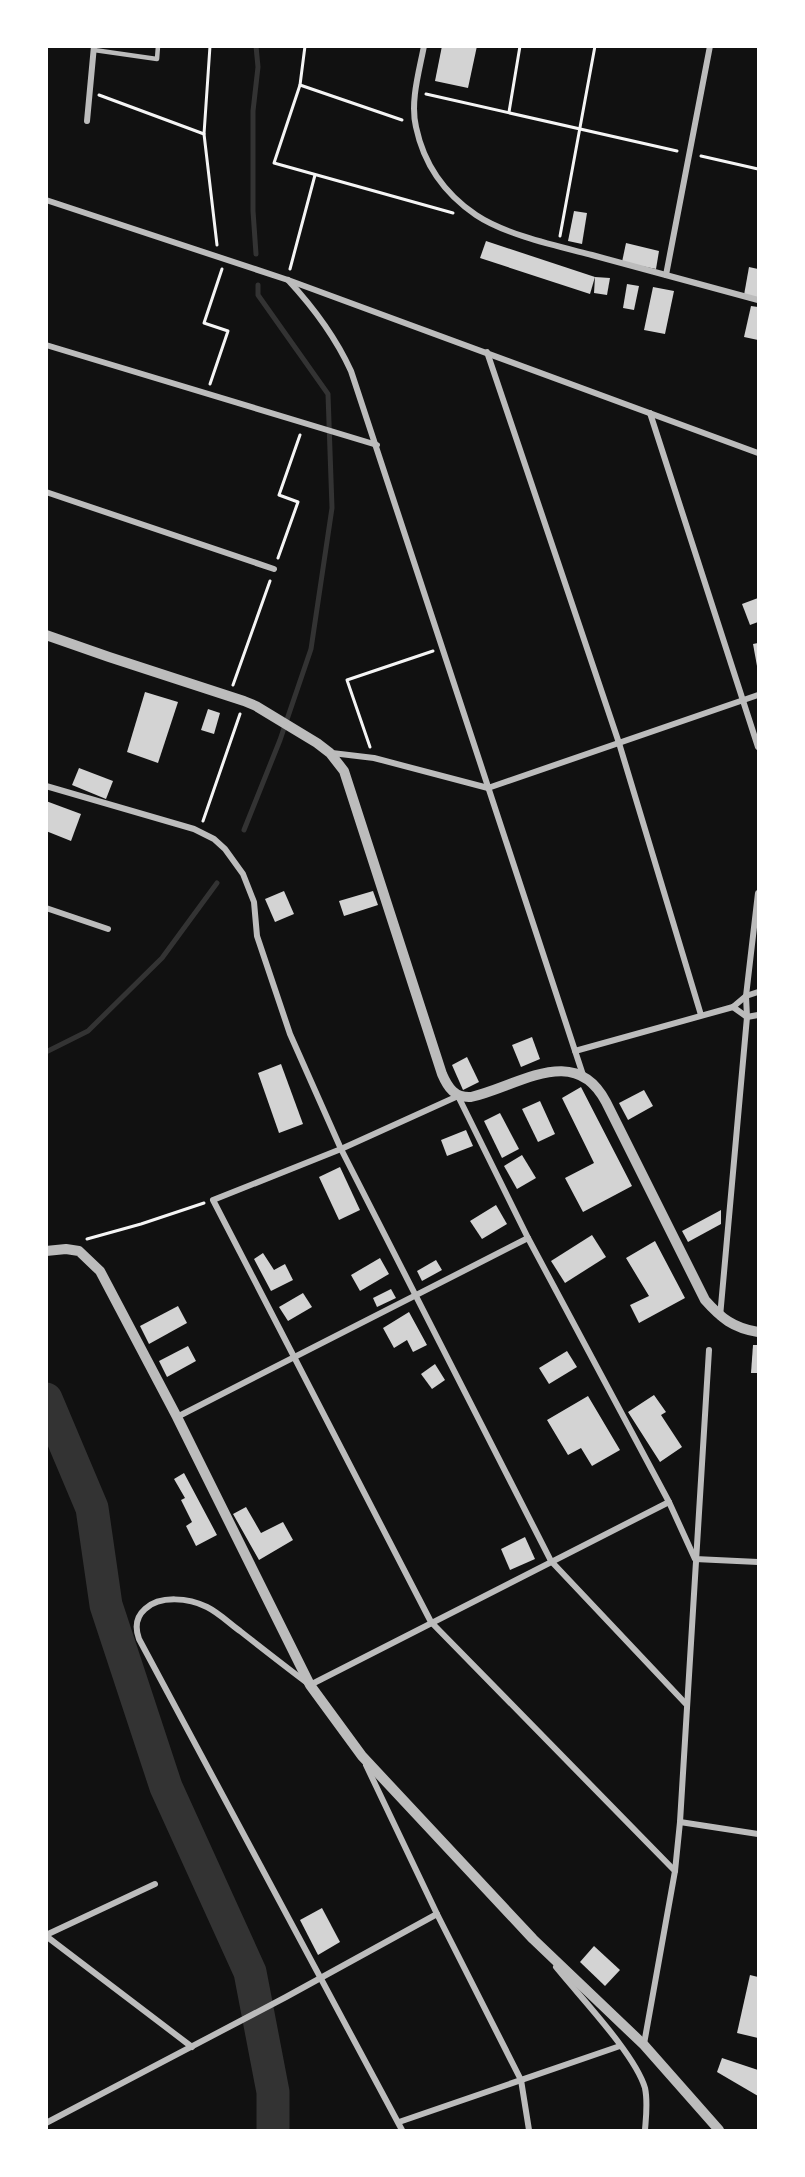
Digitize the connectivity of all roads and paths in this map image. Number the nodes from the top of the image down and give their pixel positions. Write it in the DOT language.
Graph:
graph roads {
  1 [pos="158,46"];
  2 [pos="210,46"];
  3 [pos="305,46"];
  4 [pos="424,46"];
  5 [pos="520,46"];
  6 [pos="595,46"];
  7 [pos="710,46"];
  8 [pos="94,48"];
  9 [pos="300,85"];
  10 [pos="90,91"];
  11 [pos="416,91"];
  12 [pos="508,112"];
  13 [pos="87,121"];
  14 [pos="415,125"];
  15 [pos="580,129"];
  16 [pos="204,134"];
  17 [pos="689,153"];
  18 [pos="759,169"];
  19 [pos="315,175"];
  20 [pos="46,200"];
  21 [pos="452,213"];
  22 [pos="558,246"];
  23 [pos="222,258"];
  24 [pos="666,275"];
  25 [pos="288,280"];
  26 [pos="759,300"];
  27 [pos="46,345"];
  28 [pos="487,352"];
  29 [pos="207,394"];
  30 [pos="650,413"];
  31 [pos="377,445"];
  32 [pos="759,453"];
  33 [pos="46,492"];
  34 [pos="274,569"];
  35 [pos="46,635"];
  36 [pos="443,647"];
  37 [pos="759,695"];
  38 [pos="244,700"];
  39 [pos="743,700"];
  40 [pos="619,743"];
  41 [pos="759,747"];
  42 [pos="330,753"];
  43 [pos="374,758"];
  44 [pos="46,786"];
  45 [pos="489,788"];
  46 [pos="200,832"];
  47 [pos="759,893"];
  48 [pos="46,908"];
  49 [pos="108,929"];
  50 [pos="759,992"];
  51 [pos="746,996"];
  52 [pos="733,1007"];
  53 [pos="701,1015"];
  54 [pos="759,1015"];
  55 [pos="747,1017"];
  56 [pos="575,1051"];
  57 [pos="583,1075"];
  58 [pos="458,1096"];
  59 [pos="341,1149"];
  60 [pos="213,1200"];
  61 [pos="528,1238"];
  62 [pos="66,1249"];
  63 [pos="46,1251"];
  64 [pos="416,1295"];
  65 [pos="720,1317"];
  66 [pos="759,1332"];
  67 [pos="709,1350"];
  68 [pos="294,1358"];
  69 [pos="177,1418"];
  70 [pos="669,1502"];
  71 [pos="695,1559"];
  72 [pos="551,1562"];
  73 [pos="759,1562"];
  74 [pos="431,1622"];
  75 [pos="310,1685"];
  76 [pos="686,1704"];
  77 [pos="362,1756"];
  78 [pos="680,1822"];
  79 [pos="759,1834"];
  80 [pos="675,1871"];
  81 [pos="155,1884"];
  82 [pos="437,1914"];
  83 [pos="46,1936"];
  84 [pos="533,1939"];
  85 [pos="321,1978"];
  86 [pos="644,2045"];
  87 [pos="620,2046"];
  88 [pos="192,2047"];
  89 [pos="521,2080"];
  90 [pos="399,2122"];
  91 [pos="46,2123"];
  92 [pos="402,2130"];
  93 [pos="529,2130"];
  94 [pos="645,2130"];
  95 [pos="719,2130"];
  1 -- 8 [label="lane"];
  2 -- 16 [label="path"];
  3 -- 9 [label="path"];
  4 -- 11 [label="street"];
  5 -- 12 [label="path"];
  6 -- 15 [label="path"];
  7 -- 17 [label="street"];
  8 -- 10 [label="street"];
  9 -- 14 [label="path"];
  9 -- 19 [label="path"];
  10 -- 13 [label="street"];
  10 -- 16 [label="path"];
  11 -- 12 [label="path"];
  11 -- 14 [label="street"];
  12 -- 15 [label="path"];
  14 -- 22 [label="street"];
  15 -- 17 [label="path"];
  15 -- 22 [label="path"];
  16 -- 23 [label="path"];
  17 -- 18 [label="path"];
  17 -- 24 [label="street"];
  19 -- 21 [label="path"];
  19 -- 25 [label="path"];
  20 -- 23 [label="street"];
  22 -- 24 [label="street"];
  23 -- 25 [label="street"];
  23 -- 29 [label="path"];
  24 -- 26 [label="street"];
  25 -- 28 [label="street"];
  25 -- 31 [label="street"];
  27 -- 29 [label="street"];
  28 -- 30 [label="street"];
  28 -- 40 [label="street"];
  29 -- 31 [label="street"];
  30 -- 32 [label="street"];
  30 -- 39 [label="street"];
  31 -- 36 [label="street"];
  33 -- 34 [label="street"];
  35 -- 38 [label="street"];
  36 -- 43 [label="path"];
  36 -- 45 [label="street"];
  37 -- 39 [label="street"];
  38 -- 42 [label="street"];
  38 -- 46 [label="path"];
  39 -- 40 [label="street"];
  39 -- 41 [label="street"];
  40 -- 45 [label="street"];
  40 -- 53 [label="street"];
  42 -- 43 [label="street"];
  42 -- 58 [label="street"];
  43 -- 45 [label="street"];
  44 -- 46 [label="street"];
  45 -- 56 [label="street"];
  46 -- 59 [label="street"];
  47 -- 51 [label="street"];
  48 -- 49 [label="street"];
  50 -- 51 [label="street"];
  51 -- 52 [label="street"];
  51 -- 55 [label="street"];
  52 -- 53 [label="street"];
  52 -- 55 [label="street"];
  53 -- 56 [label="street"];
  54 -- 55 [label="street"];
  55 -- 65 [label="street"];
  56 -- 57 [label="street"];
  57 -- 58 [label="street"];
  57 -- 65 [label="street"];
  58 -- 59 [label="street"];
  58 -- 61 [label="street"];
  59 -- 60 [label="street"];
  59 -- 64 [label="street"];
  60 -- 62 [label="path"];
  60 -- 68 [label="street"];
  61 -- 64 [label="street"];
  61 -- 70 [label="street"];
  62 -- 63 [label="street"];
  62 -- 69 [label="street"];
  64 -- 68 [label="street"];
  64 -- 72 [label="street"];
  65 -- 66 [label="street"];
  67 -- 71 [label="street"];
  68 -- 69 [label="street"];
  68 -- 74 [label="street"];
  69 -- 75 [label="street"];
  70 -- 71 [label="street"];
  70 -- 72 [label="street"];
  71 -- 73 [label="street"];
  71 -- 76 [label="street"];
  72 -- 74 [label="street"];
  72 -- 76 [label="street"];
  74 -- 75 [label="street"];
  74 -- 80 [label="street"];
  75 -- 77 [label="street"];
  75 -- 85 [label="street"];
  76 -- 78 [label="street"];
  77 -- 82 [label="street"];
  77 -- 84 [label="street"];
  78 -- 79 [label="street"];
  78 -- 80 [label="street"];
  80 -- 86 [label="street"];
  81 -- 83 [label="street"];
  82 -- 85 [label="street"];
  82 -- 89 [label="street"];
  83 -- 88 [label="street"];
  84 -- 86 [label="street"];
  84 -- 87 [label="street"];
  85 -- 88 [label="street"];
  85 -- 90 [label="street"];
  86 -- 95 [label="street"];
  87 -- 89 [label="street"];
  87 -- 94 [label="street"];
  88 -- 91 [label="street"];
  89 -- 90 [label="street"];
  89 -- 93 [label="street"];
  90 -- 92 [label="street"];
}
